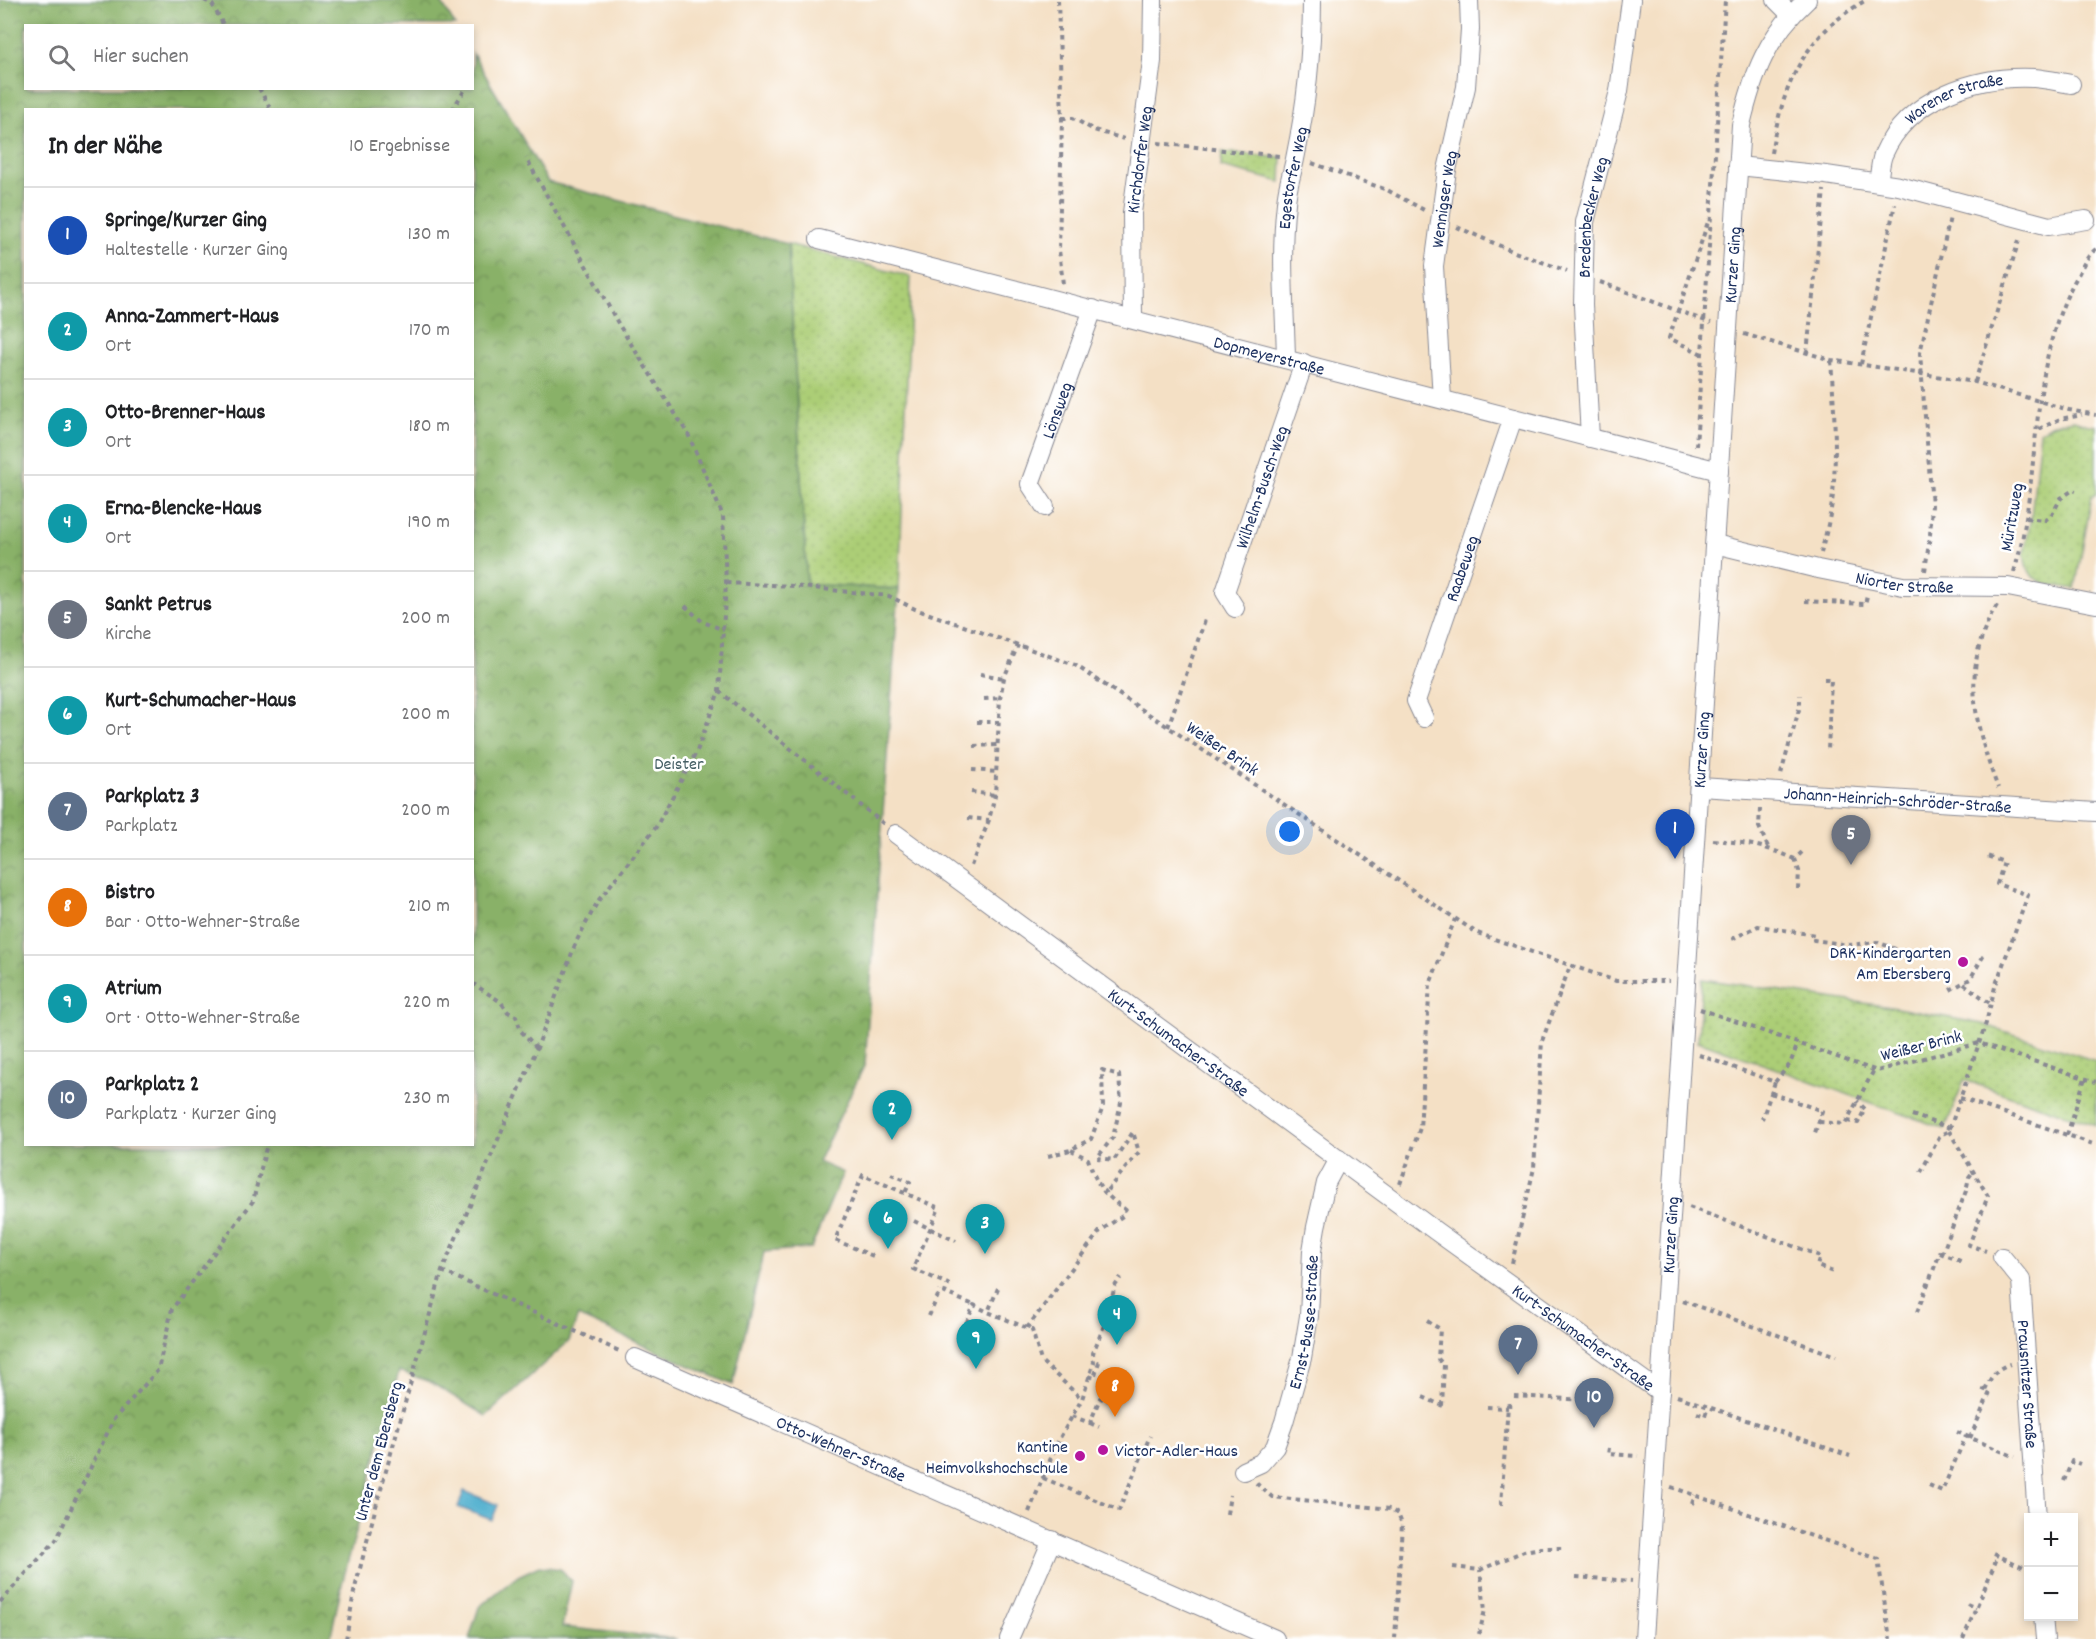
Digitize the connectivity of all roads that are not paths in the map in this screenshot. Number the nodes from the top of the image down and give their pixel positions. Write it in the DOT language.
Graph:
graph roads {
  1 [pos="1153,0"];
  2 [pos="1312,0"];
  3 [pos="1469,0"];
  4 [pos="1631,0"];
  5 [pos="1776,0"];
  6 [pos="1807,0"];
  7 [pos="1791,15"];
  8 [pos="2071,84"];
  9 [pos="1738,166"];
  10 [pos="1878,182"];
  11 [pos="2086,220"];
  12 [pos="819,239"];
  13 [pos="1093,309"];
  14 [pos="1133,319"];
  15 [pos="1295,361"];
  16 [pos="1442,399"];
  17 [pos="1513,418"];
  18 [pos="1590,438"];
  19 [pos="1719,471"];
  20 [pos="1045,507"];
  21 [pos="1715,544"];
  22 [pos="2096,604"];
  23 [pos="1235,608"];
  24 [pos="1424,718"];
  25 [pos="1700,787"];
  26 [pos="2096,812"];
  27 [pos="896,834"];
  28 [pos="1339,1159"];
  29 [pos="2002,1257"];
  30 [pos="635,1358"];
  31 [pos="1667,1393"];
  32 [pos="1243,1471"];
  33 [pos="2037,1513"];
  34 [pos="1052,1540"];
  35 [pos="2043,1621"];
  36 [pos="1010,1639"];
  37 [pos="1275,1639"];
  38 [pos="1644,1639"];
  39 [pos="1651,1639"];
  40 [pos="2045,1639"];
  1 -- 14 [label="street, Kirchdorfer Weg"];
  2 -- 15 [label="street, Egestorfer Weg"];
  3 -- 16 [label="street, Wennigser Weg"];
  4 -- 18 [label="street, Bredenbecker Weg"];
  5 -- 7 [label="street"];
  6 -- 7 [label="street, Kurzer Ging"];
  7 -- 9 [label="street, Kurzer Ging"];
  8 -- 10 [label="street, Warener Straße"];
  9 -- 10 [label="street"];
  9 -- 19 [label="street, Kurzer Ging"];
  10 -- 11 [label="street"];
  12 -- 13 [label="street, Dopmeyerstraße"];
  13 -- 14 [label="street, Dopmeyerstraße"];
  13 -- 20 [label="street, Lönsweg"];
  14 -- 15 [label="street, Dopmeyerstraße"];
  15 -- 16 [label="street, Dopmeyerstraße"];
  15 -- 23 [label="street, Wilhelm-Busch-Weg"];
  16 -- 17 [label="street, Dopmeyerstraße"];
  17 -- 18 [label="street, Dopmeyerstraße"];
  17 -- 24 [label="street, Raabeweg"];
  18 -- 19 [label="street, Dopmeyerstraße"];
  19 -- 21 [label="street, Kurzer Ging"];
  21 -- 22 [label="street, Niorter Straße"];
  21 -- 25 [label="street, Kurzer Ging"];
  25 -- 26 [label="street, Johann-Heinrich-Schröder-Straße"];
  25 -- 31 [label="street, Kurzer Ging"];
  27 -- 28 [label="street, Kurt-Schumacher-Straße"];
  28 -- 31 [label="street, Kurt-Schumacher-Straße"];
  28 -- 32 [label="street, Ernst-Busse-Straße"];
  29 -- 33 [label="street, Prausnitzer Straße"];
  30 -- 34 [label="street, Otto-Wehner-Straße"];
  31 -- 38 [label="street, Kurzer Ging"];
  34 -- 36 [label="street"];
  34 -- 37 [label="street, Otto-Wehner-Straße"];
  35 -- 40 [label="street"];
  38 -- 39 [label="street"];
}
